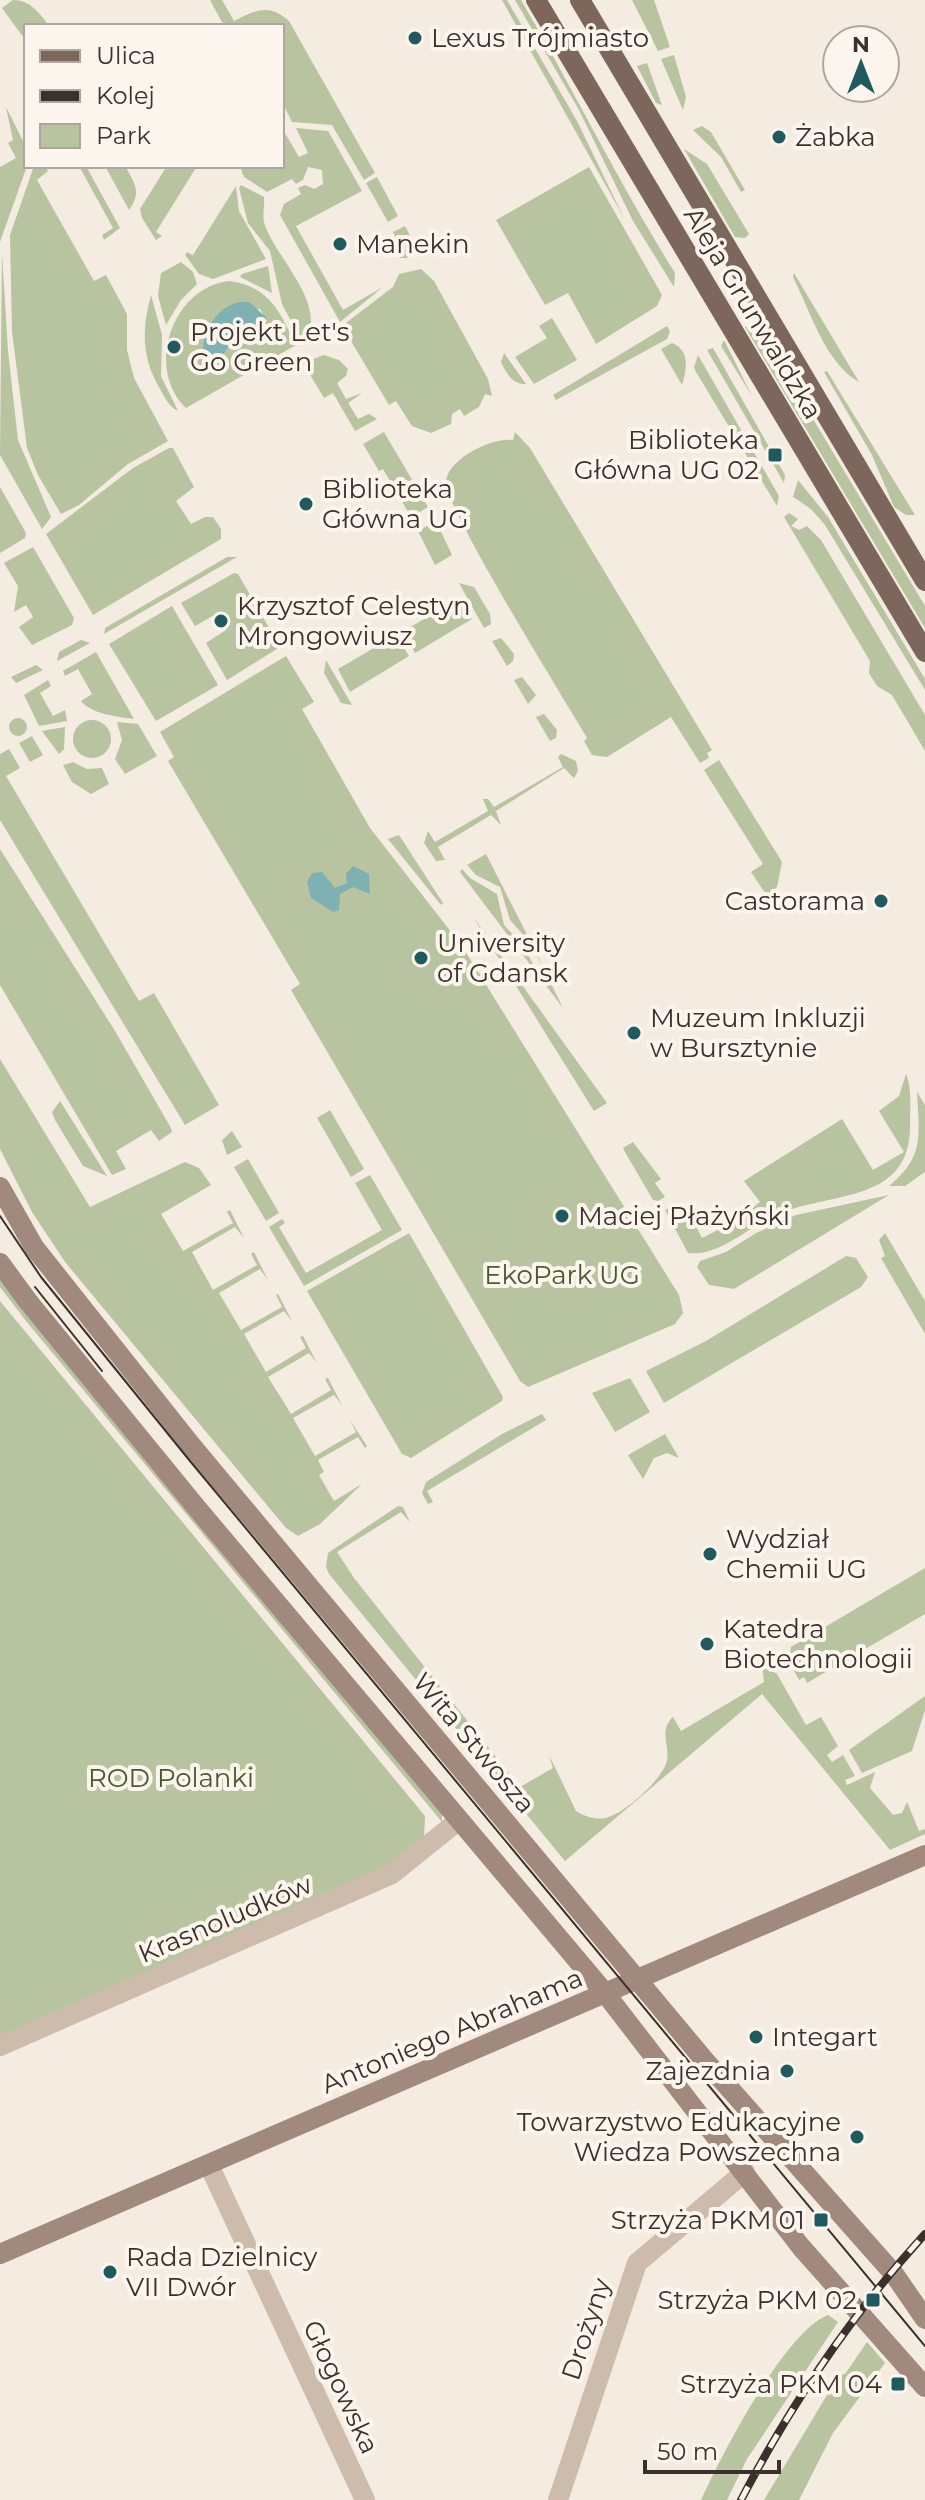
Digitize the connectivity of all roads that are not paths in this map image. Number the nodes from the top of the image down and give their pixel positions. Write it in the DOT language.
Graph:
graph roads {
  1 [pos="536,0"];
  2 [pos="580,0"];
  3 [pos="925,581"];
  4 [pos="925,652"];
  5 [pos="0,1187"];
  6 [pos="0,1263"];
  7 [pos="458,1821"];
  8 [pos="925,1855"];
  9 [pos="637,1979"];
  10 [pos="605,1993"];
  11 [pos="0,2046"];
  12 [pos="209,2165"];
  13 [pos="745,2172"];
  14 [pos="0,2254"];
  15 [pos="925,2319"];
  16 [pos="925,2387"];
  17 [pos="365,2500"];
  18 [pos="558,2500"];
  1 -- 4 [label="main road, Aleja Grunwaldzka"];
  2 -- 3 [label="main road, Aleja Grunwaldzka"];
  5 -- 9 [label="street, Wita Stwosza"];
  6 -- 7 [label="street"];
  7 -- 10 [label="street"];
  7 -- 11 [label="street, Krasnoludków"];
  8 -- 9 [label="street, Antoniego Abrahama"];
  9 -- 10 [label="street, Antoniego Abrahama"];
  9 -- 15 [label="street, Wita Stwosza"];
  10 -- 12 [label="street, Antoniego Abrahama"];
  10 -- 13 [label="street"];
  12 -- 14 [label="street, Antoniego Abrahama"];
  12 -- 17 [label="street, Głogowska"];
  13 -- 16 [label="street"];
  13 -- 18 [label="street, Drożyny"];
}
